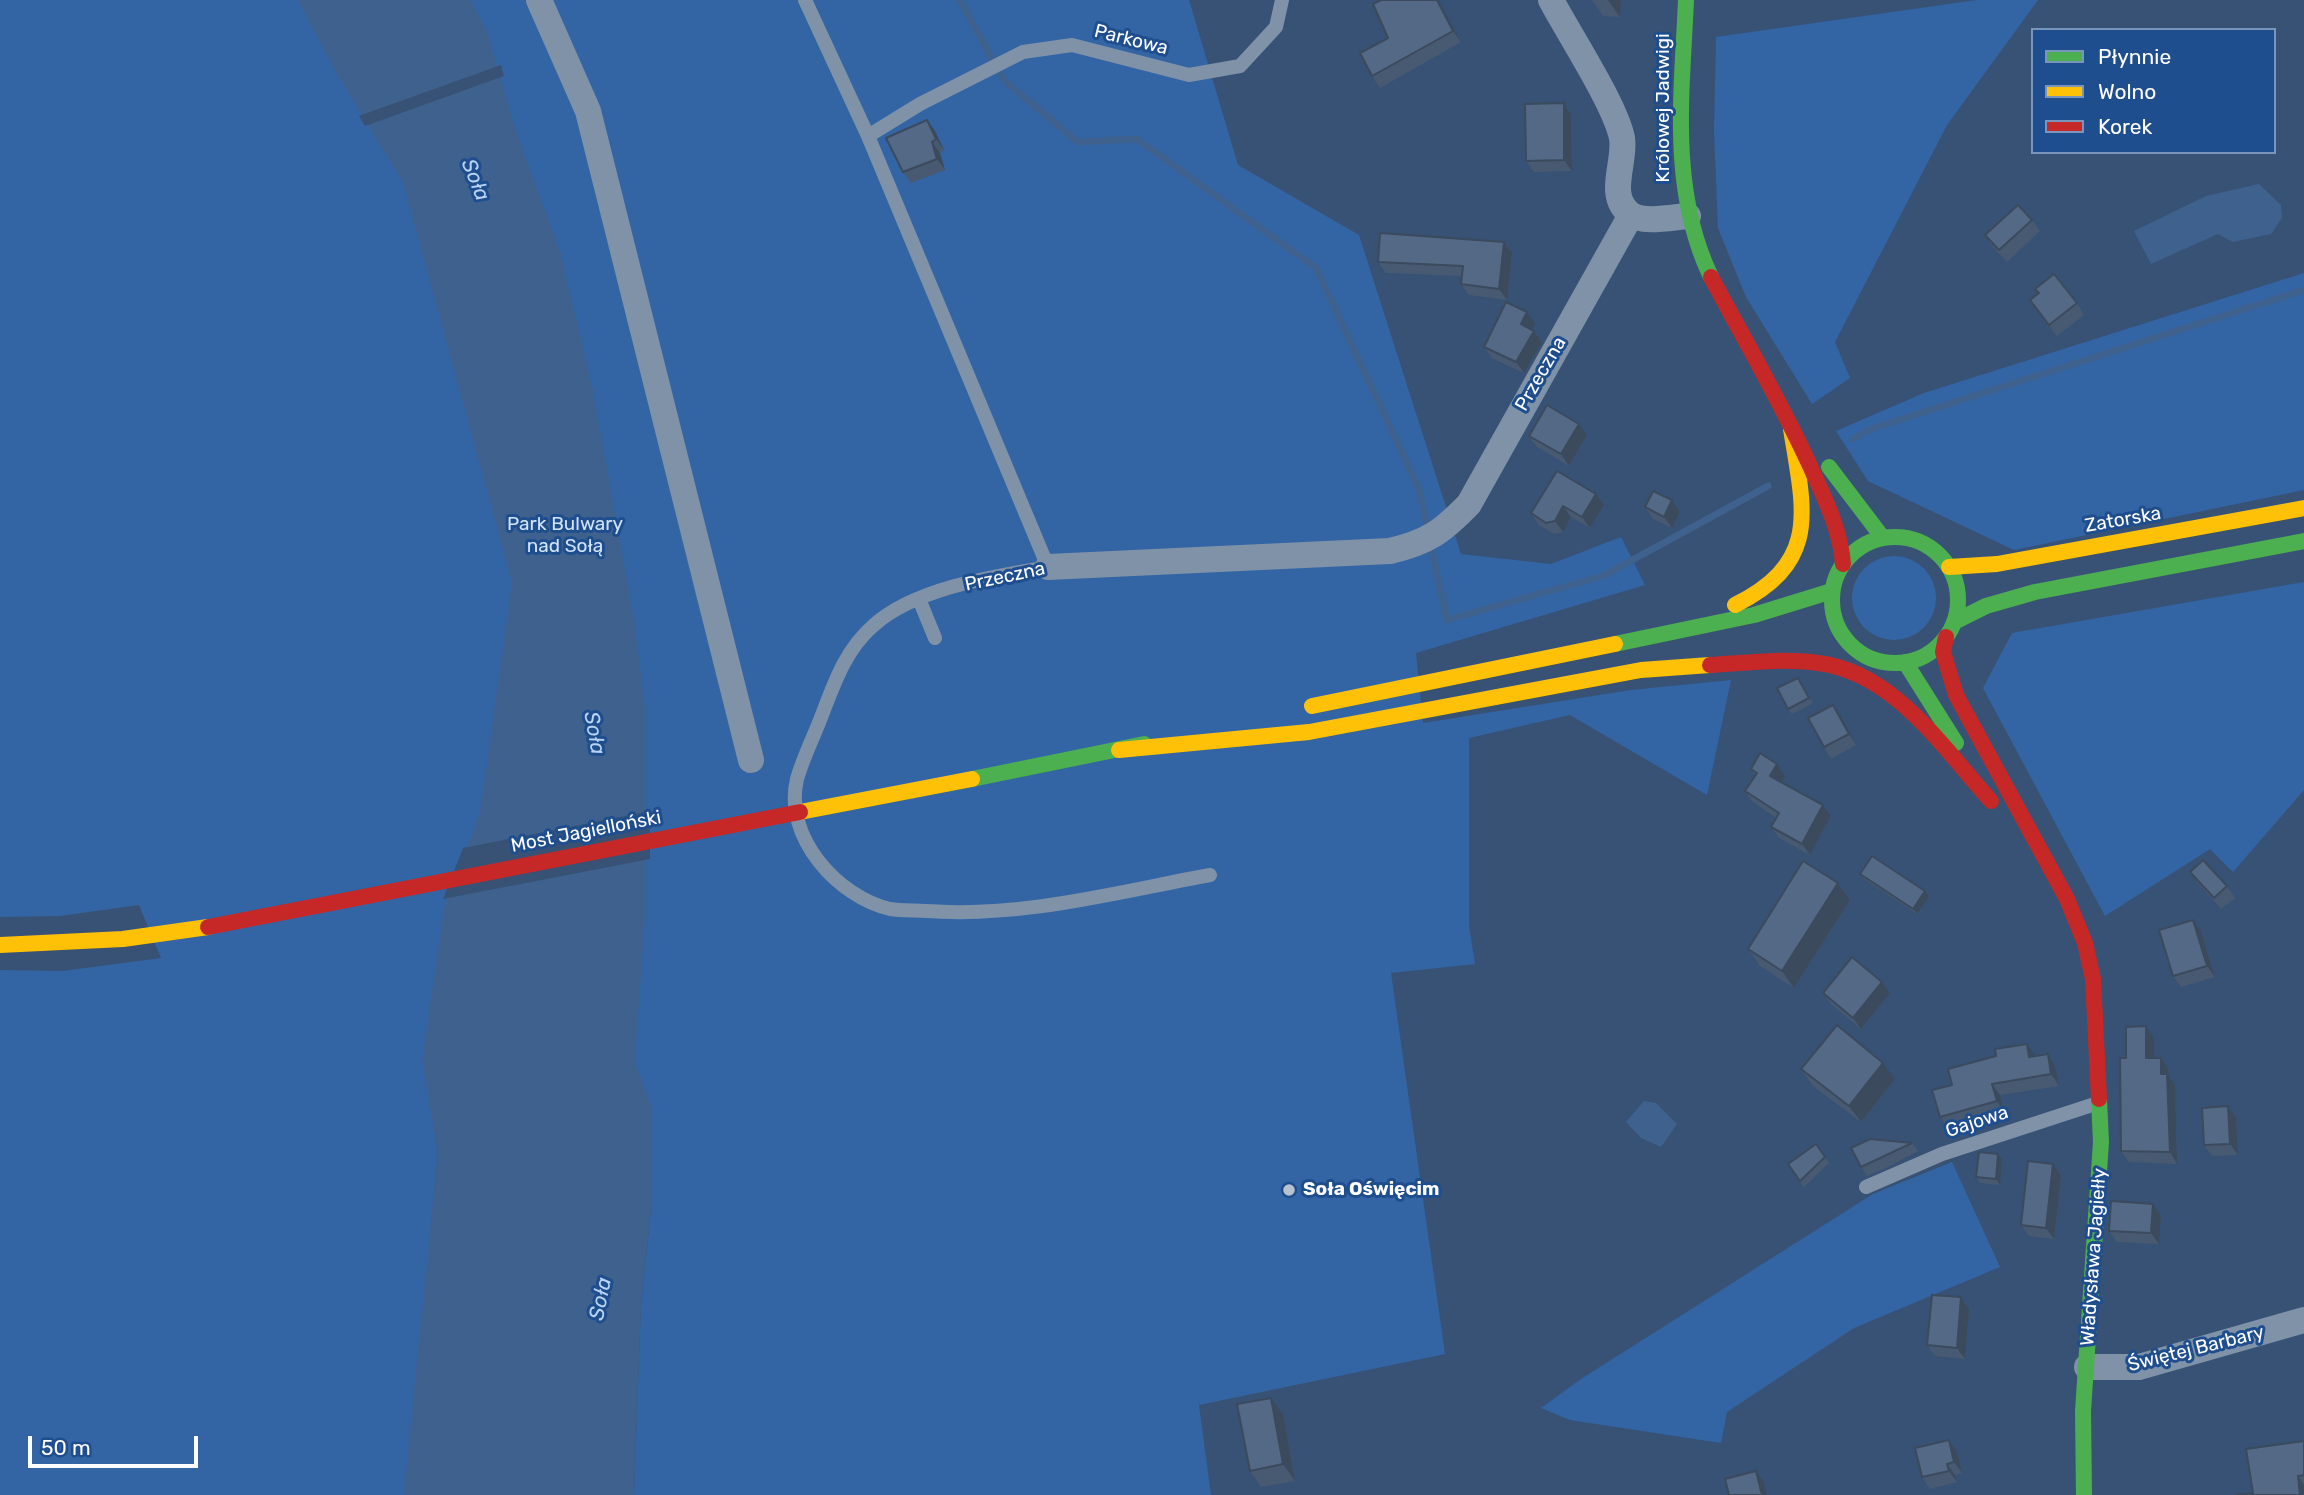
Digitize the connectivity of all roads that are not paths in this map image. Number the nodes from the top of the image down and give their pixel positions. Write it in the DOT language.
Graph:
graph roads {
  1 [pos="539,0"];
  2 [pos="805,0"];
  3 [pos="1282,0"];
  4 [pos="1550,0"];
  5 [pos="1686,0"];
  6 [pos="868,136"];
  7 [pos="1631,215"];
  8 [pos="1688,216"];
  9 [pos="1769,379"];
  10 [pos="1791,429"];
  11 [pos="2304,508"];
  12 [pos="1883,538"];
  13 [pos="2304,541"];
  14 [pos="1843,564"];
  15 [pos="1048,566"];
  16 [pos="1949,567"];
  17 [pos="1832,591"];
  18 [pos="919,599"];
  19 [pos="1954,622"];
  20 [pos="1946,637"];
  21 [pos="935,638"];
  22 [pos="1844,638"];
  23 [pos="1645,639"];
  24 [pos="1826,639"];
  25 [pos="1717,648"];
  26 [pos="1905,662"];
  27 [pos="1641,670"];
  28 [pos="1300,708"];
  29 [pos="1236,722"];
  30 [pos="1119,750"];
  31 [pos="751,760"];
  32 [pos="1210,875"];
  33 [pos="0,945"];
  34 [pos="2073,967"];
  35 [pos="2093,1019"];
  36 [pos="2102,1102"];
  37 [pos="1867,1186"];
  38 [pos="2304,1321"];
  39 [pos="2087,1367"];
  40 [pos="2084,1495"];
  1 -- 31 [label="street"];
  2 -- 6 [label="lane"];
  3 -- 6 [label="lane, Parkowa"];
  4 -- 7 [label="street"];
  5 -- 8 [label="main road, Królowej Jadwigi"];
  6 -- 15 [label="lane"];
  7 -- 8 [label="street"];
  7 -- 15 [label="street, Przeczna"];
  8 -- 9 [label="main road"];
  9 -- 10 [label="main road"];
  9 -- 12 [label="main road"];
  10 -- 14 [label="main road"];
  10 -- 23 [label="main road"];
  11 -- 16 [label="main road, Zatorska"];
  12 -- 14 [label="main road"];
  12 -- 16 [label="main road"];
  13 -- 19 [label="main road"];
  14 -- 17 [label="main road"];
  15 -- 18 [label="lane, Przeczna"];
  16 -- 19 [label="main road"];
  17 -- 22 [label="main road"];
  17 -- 23 [label="main road"];
  18 -- 21 [label="lane"];
  18 -- 32 [label="lane, Przeczna"];
  19 -- 20 [label="main road"];
  20 -- 26 [label="main road"];
  20 -- 35 [label="main road, Władysława Jagiełły"];
  22 -- 24 [label="main road"];
  22 -- 26 [label="main road"];
  23 -- 28 [label="main road"];
  25 -- 27 [label="main road"];
  26 -- 27 [label="main road"];
  27 -- 30 [label="main road"];
  29 -- 30 [label="main road"];
  30 -- 33 [label="main road, Most Jagielloński, bridge"];
  34 -- 35 [label="main road, Władysława Jagiełły"];
  35 -- 36 [label="main road, Władysława Jagiełły"];
  36 -- 37 [label="lane, Gajowa"];
  36 -- 39 [label="main road, Władysława Jagiełły"];
  38 -- 39 [label="street, Świętej Barbary"];
  39 -- 40 [label="main road, Władysława Jagiełły"];
}
